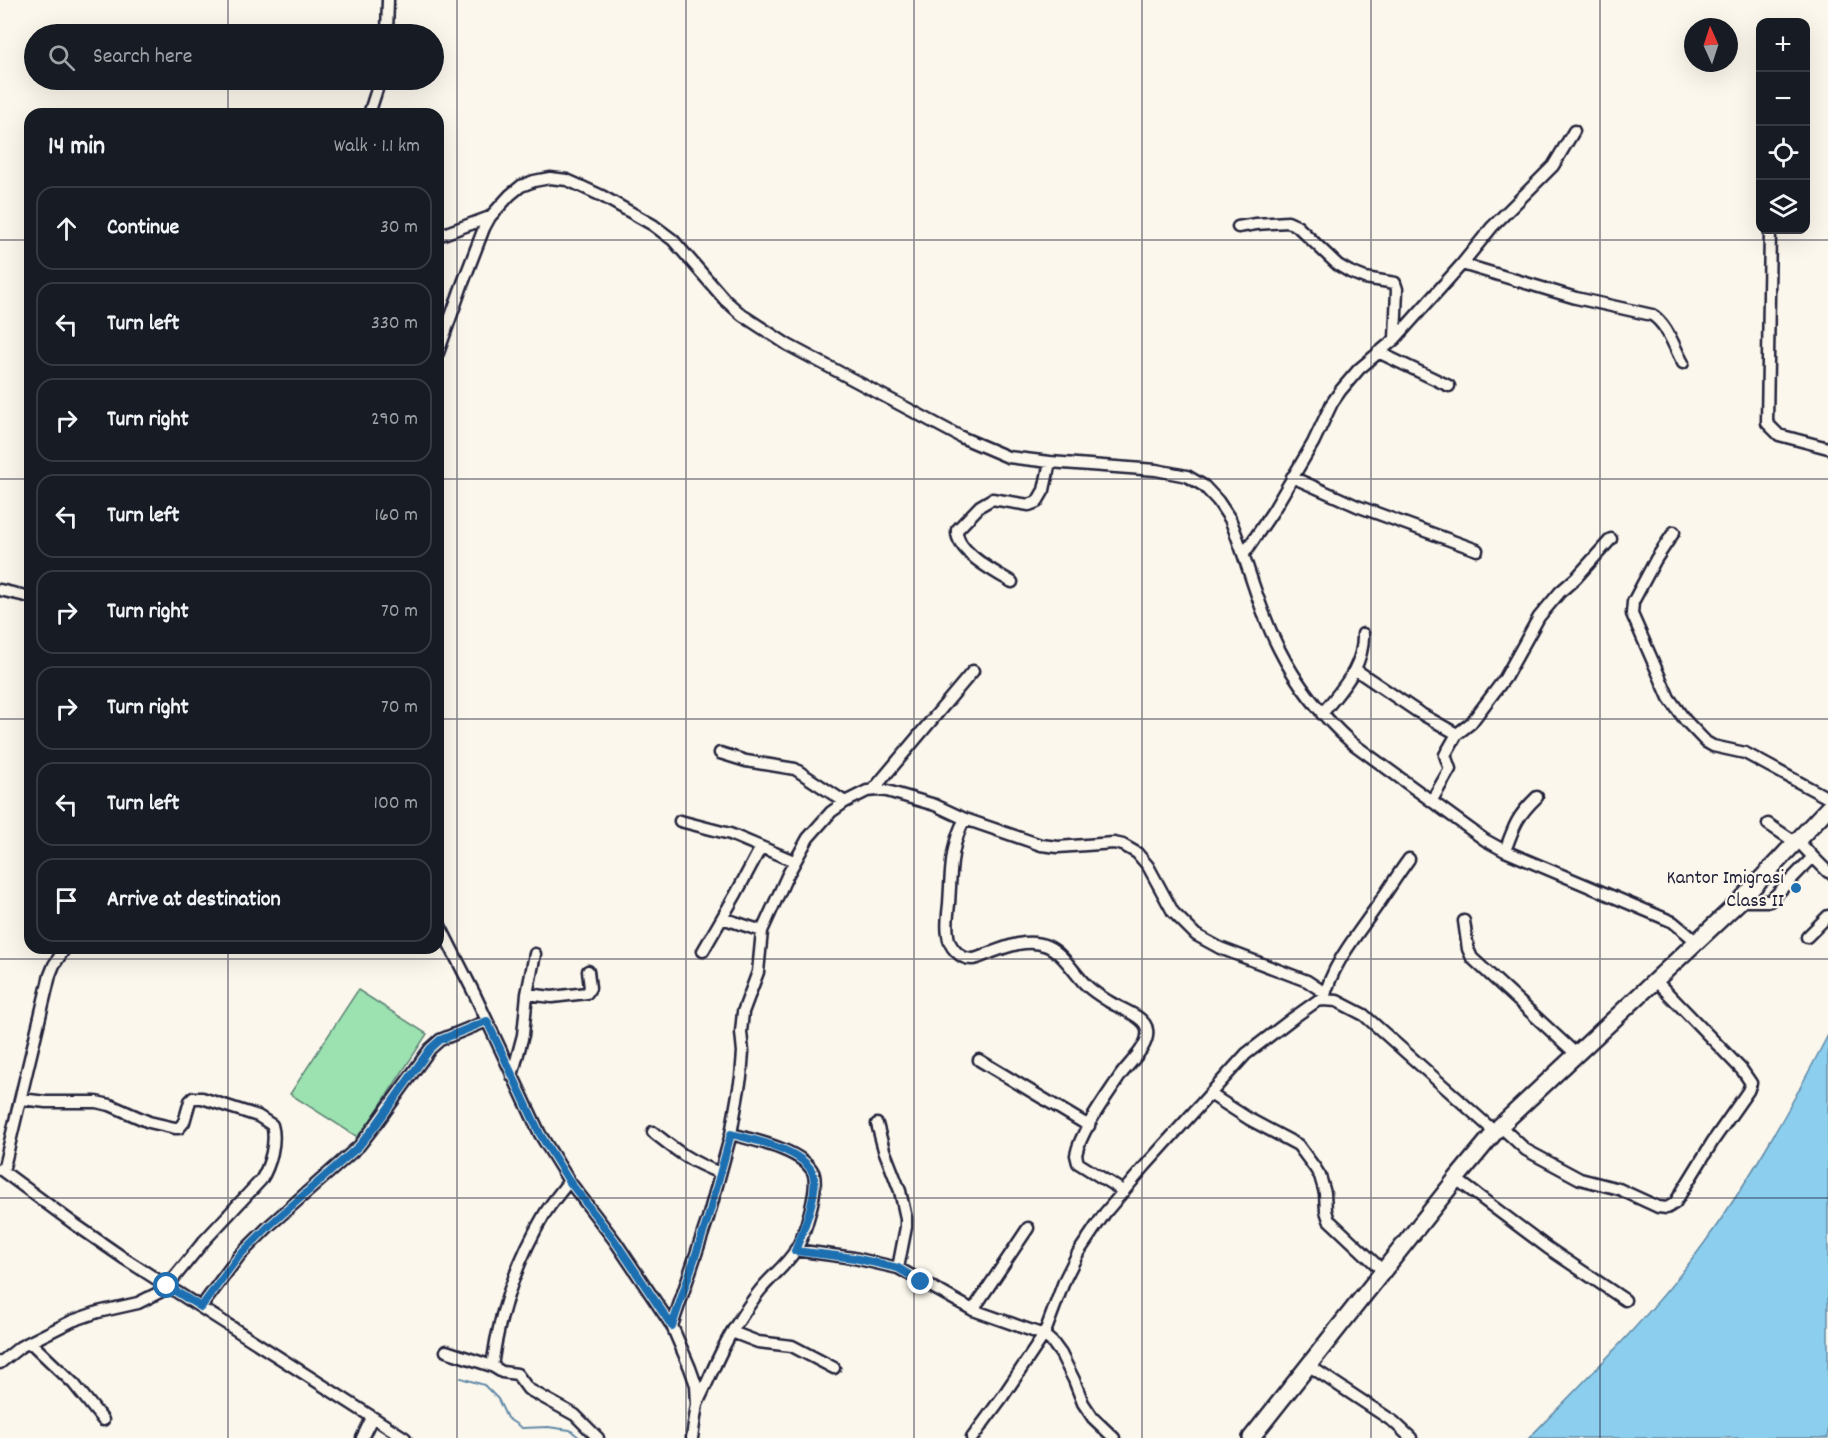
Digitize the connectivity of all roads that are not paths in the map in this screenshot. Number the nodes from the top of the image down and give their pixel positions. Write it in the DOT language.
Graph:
graph roads {
  1 [pos="388,0"];
  2 [pos="387,24"];
  3 [pos="377,90"];
  4 [pos="371,108"];
  5 [pos="1574,131"];
  6 [pos="490,218"];
  7 [pos="1238,227"];
  8 [pos="444,234"];
  9 [pos="1770,234"];
  10 [pos="1462,264"];
  11 [pos="444,337"];
  12 [pos="1395,339"];
  13 [pos="1378,352"];
  14 [pos="1683,363"];
  15 [pos="1449,386"];
  16 [pos="1828,448"];
  17 [pos="1050,462"];
  18 [pos="1292,477"];
  19 [pos="1674,532"];
  20 [pos="1611,538"];
  21 [pos="1478,550"];
  22 [pos="1244,554"];
  23 [pos="1012,582"];
  24 [pos="0,590"];
  25 [pos="24,596"];
  26 [pos="1363,634"];
  27 [pos="1356,670"];
  28 [pos="973,671"];
  29 [pos="1322,714"];
  30 [pos="1457,734"];
  31 [pos="720,753"];
  32 [pos="873,790"];
  33 [pos="1537,796"];
  34 [pos="1828,798"];
  35 [pos="1432,800"];
  36 [pos="845,802"];
  37 [pos="1828,808"];
  38 [pos="965,819"];
  39 [pos="680,821"];
  40 [pos="1768,824"];
  41 [pos="1796,841"];
  42 [pos="761,847"];
  43 [pos="1505,851"];
  44 [pos="1813,857"];
  45 [pos="1409,859"];
  46 [pos="794,861"];
  47 [pos="1828,872"];
  48 [pos="1740,901"];
  49 [pos="1828,916"];
  50 [pos="722,918"];
  51 [pos="1464,921"];
  52 [pos="762,931"];
  53 [pos="444,934"];
  54 [pos="1807,937"];
  55 [pos="1697,942"];
  56 [pos="703,951"];
  57 [pos="61,954"];
  58 [pos="534,954"];
  59 [pos="588,971"];
  60 [pos="1656,981"];
  61 [pos="527,994"];
  62 [pos="1324,996"];
  63 [pos="487,1021"];
  64 [pos="1576,1054"];
  65 [pos="979,1060"];
  66 [pos="512,1076"];
  67 [pos="1210,1094"];
  68 [pos="21,1099"];
  69 [pos="877,1124"];
  70 [pos="1089,1126"];
  71 [pos="1497,1129"];
  72 [pos="653,1132"];
  73 [pos="731,1134"];
  74 [pos="1,1170"];
  75 [pos="720,1173"];
  76 [pos="1456,1179"];
  77 [pos="569,1181"];
  78 [pos="1123,1191"];
  79 [pos="1028,1227"];
  80 [pos="795,1251"];
  81 [pos="898,1268"];
  82 [pos="1383,1271"];
  83 [pos="167,1286"];
  84 [pos="1625,1300"];
  85 [pos="201,1307"];
  86 [pos="973,1310"];
  87 [pos="672,1326"];
  88 [pos="732,1332"];
  89 [pos="1044,1335"];
  90 [pos="30,1342"];
  91 [pos="446,1351"];
  92 [pos="0,1363"];
  93 [pos="1308,1365"];
  94 [pos="492,1366"];
  95 [pos="834,1368"];
  96 [pos="697,1404"];
  97 [pos="372,1418"];
  98 [pos="103,1420"];
  99 [pos="362,1438"];
  100 [pos="405,1438"];
  101 [pos="598,1438"];
  102 [pos="692,1438"];
  103 [pos="972,1438"];
  104 [pos="1113,1438"];
  105 [pos="1251,1438"];
  106 [pos="1411,1438"];
  1 -- 2 [label="street"];
  3 -- 4 [label="street"];
  5 -- 10 [label="street"];
  6 -- 8 [label="street"];
  6 -- 11 [label="street"];
  6 -- 17 [label="street"];
  7 -- 12 [label="street"];
  9 -- 16 [label="street"];
  10 -- 12 [label="street"];
  10 -- 14 [label="street"];
  12 -- 13 [label="street"];
  13 -- 15 [label="street"];
  13 -- 18 [label="street"];
  17 -- 22 [label="street"];
  17 -- 23 [label="street"];
  18 -- 21 [label="street"];
  18 -- 22 [label="street"];
  19 -- 34 [label="street"];
  20 -- 30 [label="street"];
  22 -- 29 [label="street"];
  24 -- 25 [label="street"];
  26 -- 27 [label="street"];
  27 -- 29 [label="street"];
  27 -- 30 [label="street"];
  28 -- 32 [label="street"];
  29 -- 35 [label="street"];
  30 -- 35 [label="street"];
  31 -- 36 [label="street"];
  32 -- 36 [label="street"];
  32 -- 38 [label="street"];
  33 -- 43 [label="street"];
  35 -- 43 [label="street"];
  36 -- 46 [label="street"];
  37 -- 41 [label="highway"];
  38 -- 62 [label="street"];
  38 -- 70 [label="street"];
  39 -- 42 [label="street"];
  40 -- 41 [label="street"];
  41 -- 44 [label="street"];
  41 -- 48 [label="highway"];
  42 -- 46 [label="street"];
  42 -- 50 [label="street"];
  43 -- 55 [label="street"];
  44 -- 47 [label="street"];
  44 -- 48 [label="street"];
  45 -- 62 [label="street"];
  46 -- 52 [label="street"];
  48 -- 55 [label="highway"];
  49 -- 54 [label="street"];
  50 -- 52 [label="street"];
  50 -- 56 [label="street"];
  51 -- 64 [label="street"];
  52 -- 73 [label="street"];
  53 -- 63 [label="street"];
  55 -- 60 [label="highway"];
  57 -- 68 [label="street"];
  58 -- 61 [label="street"];
  59 -- 61 [label="street"];
  60 -- 64 [label="highway"];
  60 -- 71 [label="street"];
  61 -- 66 [label="street"];
  62 -- 67 [label="street"];
  62 -- 71 [label="street"];
  63 -- 66 [label="street"];
  63 -- 85 [label="street"];
  64 -- 71 [label="highway"];
  65 -- 70 [label="street"];
  66 -- 77 [label="street"];
  67 -- 78 [label="street"];
  67 -- 82 [label="street"];
  68 -- 74 [label="street"];
  68 -- 83 [label="street"];
  69 -- 81 [label="street"];
  70 -- 78 [label="street"];
  71 -- 76 [label="highway"];
  72 -- 75 [label="street"];
  73 -- 75 [label="street"];
  73 -- 80 [label="street"];
  74 -- 83 [label="street"];
  75 -- 87 [label="street"];
  76 -- 82 [label="highway"];
  76 -- 84 [label="street"];
  77 -- 87 [label="street"];
  77 -- 94 [label="street"];
  78 -- 89 [label="street"];
  79 -- 86 [label="street"];
  80 -- 81 [label="street"];
  80 -- 88 [label="street"];
  81 -- 86 [label="street"];
  82 -- 93 [label="highway"];
  83 -- 85 [label="street"];
  83 -- 90 [label="street"];
  85 -- 97 [label="street"];
  86 -- 89 [label="street"];
  87 -- 96 [label="street"];
  88 -- 95 [label="street"];
  88 -- 96 [label="street"];
  89 -- 103 [label="street"];
  89 -- 104 [label="street"];
  90 -- 92 [label="street"];
  90 -- 98 [label="street"];
  91 -- 94 [label="street"];
  93 -- 105 [label="highway"];
  93 -- 106 [label="street"];
  94 -- 101 [label="street"];
  96 -- 102 [label="street"];
  97 -- 99 [label="street"];
  97 -- 100 [label="street"];
}
